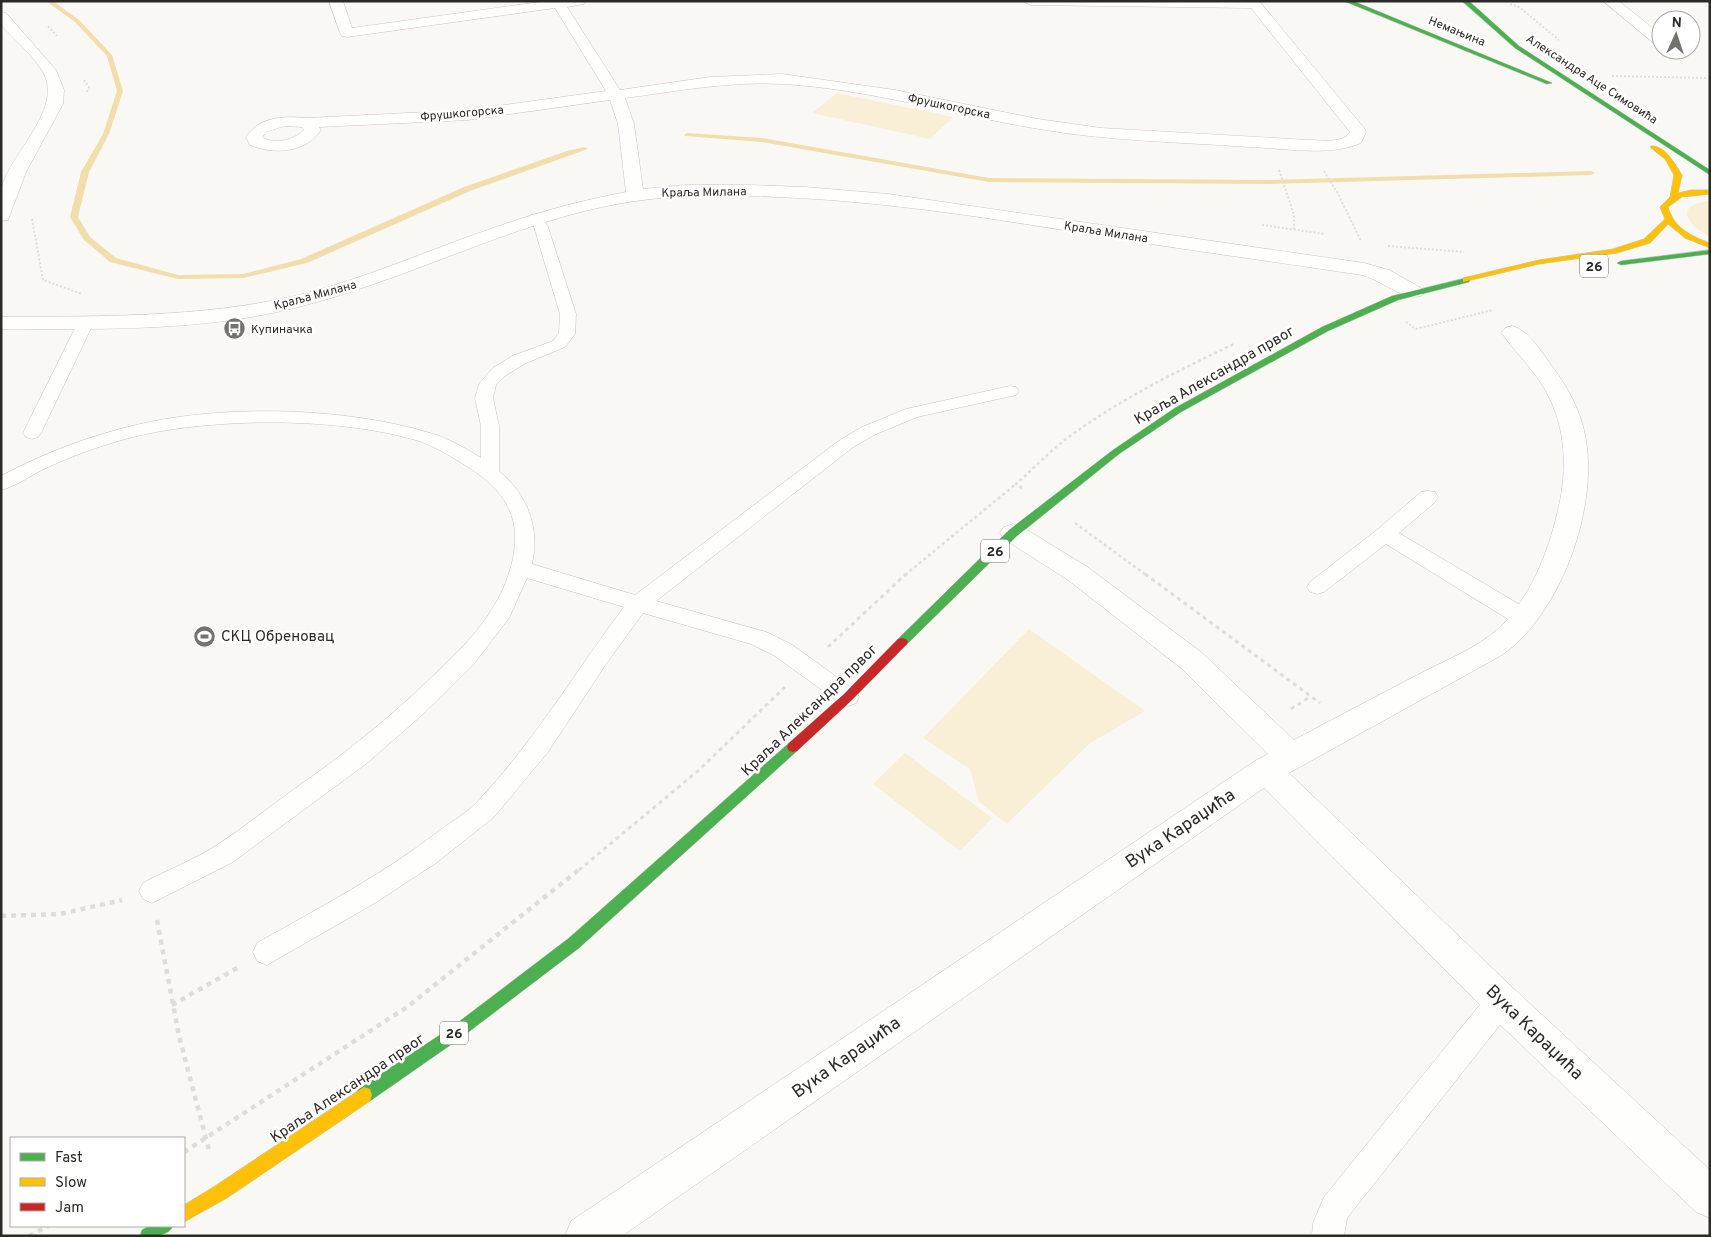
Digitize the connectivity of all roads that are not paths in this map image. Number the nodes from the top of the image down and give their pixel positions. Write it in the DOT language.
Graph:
graph roads {
  1 [pos="336,1"];
  2 [pos="579,1"];
  3 [pos="1030,1"];
  4 [pos="1347,1"];
  5 [pos="1465,1"];
  6 [pos="1610,1"];
  7 [pos="558,2"];
  8 [pos="1253,3"];
  9 [pos="1,16"];
  10 [pos="1651,34"];
  11 [pos="1510,42"];
  12 [pos="1488,58"];
  13 [pos="1560,81"];
  14 [pos="616,95"];
  15 [pos="307,123"];
  16 [pos="1710,172"];
  17 [pos="1710,192"];
  18 [pos="635,195"];
  19 [pos="1673,197"];
  20 [pos="1,216"];
  21 [pos="536,218"];
  22 [pos="1668,220"];
  23 [pos="1710,246"];
  24 [pos="1710,252"];
  25 [pos="1606,265"];
  26 [pos="1582,268"];
  27 [pos="1477,276"];
  28 [pos="1414,292"];
  29 [pos="86,322"];
  30 [pos="1,323"];
  31 [pos="1512,332"];
  32 [pos="1010,391"];
  33 [pos="32,432"];
  34 [pos="490,472"];
  35 [pos="1,484"];
  36 [pos="1428,497"];
  37 [pos="1013,533"];
  38 [pos="1385,534"];
  39 [pos="521,568"];
  40 [pos="1317,587"];
  41 [pos="638,604"];
  42 [pos="1524,618"];
  43 [pos="848,697"];
  44 [pos="1278,763"];
  45 [pos="152,891"];
  46 [pos="267,952"];
  47 [pos="1501,1001"];
  48 [pos="1710,1198"];
  49 [pos="185,1213"];
  50 [pos="163,1227"];
  51 [pos="148,1236"];
  52 [pos="586,1236"];
  53 [pos="1328,1236"];
  1 -- 7 [label="street"];
  2 -- 7 [label="street"];
  3 -- 8 [label="street"];
  4 -- 12 [label="main road, Немањина"];
  5 -- 11 [label="main road, Александра Аце Симовића"];
  6 -- 10 [label="street"];
  7 -- 14 [label="street"];
  8 -- 14 [label="street, Фрушкогорска"];
  9 -- 20 [label="street"];
  11 -- 12 [label="main road"];
  11 -- 13 [label="main road, Александра Аце Симовића"];
  12 -- 13 [label="main road, Немањина"];
  13 -- 16 [label="main road, Александра Аце Симовића"];
  13 -- 19 [label="main road, Александра Аце Симовића"];
  14 -- 15 [label="street, Фрушкогорска"];
  14 -- 18 [label="street"];
  17 -- 19 [label="main road"];
  18 -- 21 [label="street, Краља Милана"];
  18 -- 28 [label="street, Краља Милана"];
  19 -- 22 [label="main road"];
  21 -- 29 [label="street, Краља Милана"];
  21 -- 34 [label="lane"];
  22 -- 23 [label="main road"];
  22 -- 27 [label="main road, Краља Александра првог / 26"];
  24 -- 25 [label="main road, 26"];
  26 -- 27 [label="main road, Краља Александра првог / 26"];
  27 -- 28 [label="main road, Краља Александра првог / 26"];
  28 -- 37 [label="main road, Краља Александра првог / 26"];
  29 -- 30 [label="street, Краља Милана"];
  29 -- 33 [label="lane"];
  31 -- 42 [label="street"];
  32 -- 41 [label="lane"];
  34 -- 35 [label="lane"];
  34 -- 39 [label="lane"];
  36 -- 38 [label="lane"];
  37 -- 43 [label="main road, Краља Александра првог / 26"];
  37 -- 44 [label="street, Вука Караџића"];
  38 -- 40 [label="lane"];
  38 -- 42 [label="lane"];
  39 -- 41 [label="lane"];
  39 -- 45 [label="lane"];
  41 -- 43 [label="lane"];
  41 -- 46 [label="lane"];
  42 -- 44 [label="street"];
  43 -- 49 [label="main road, Краља Александра првог / 26"];
  44 -- 47 [label="street, Вука Караџића"];
  44 -- 52 [label="street, Вука Караџића"];
  47 -- 48 [label="street, Вука Караџића"];
  47 -- 53 [label="lane"];
  50 -- 51 [label="main road"];
}
